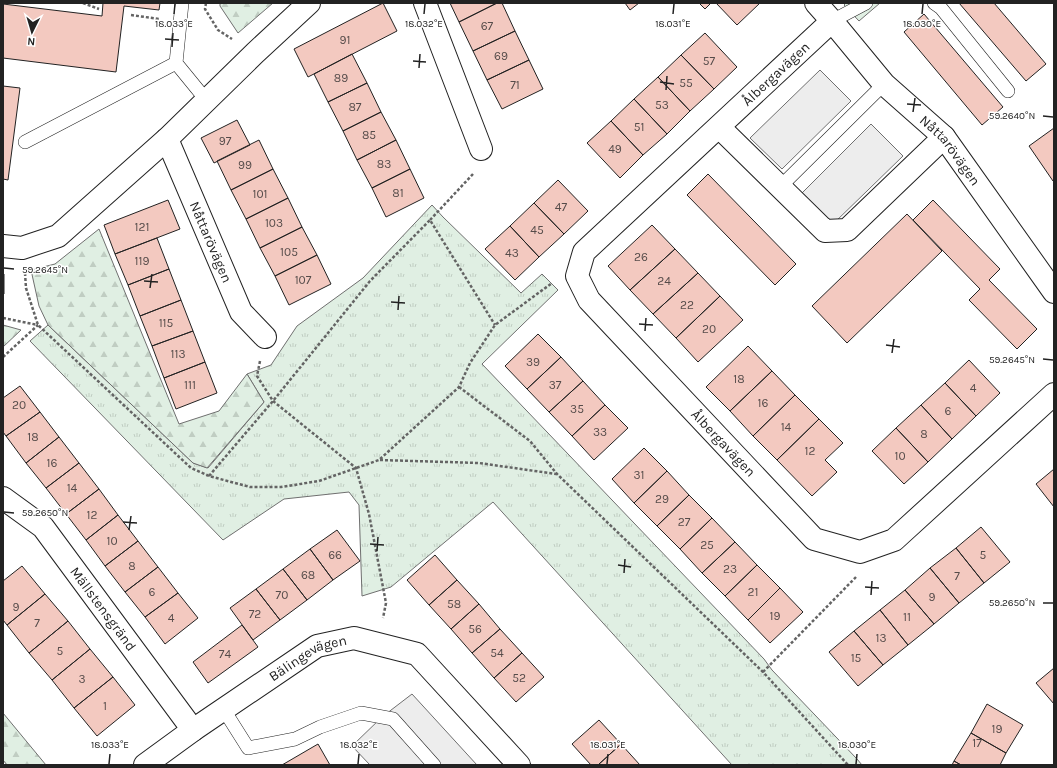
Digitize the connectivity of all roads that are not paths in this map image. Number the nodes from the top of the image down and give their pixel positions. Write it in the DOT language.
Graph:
graph roads {
  1 [pos="182,3"];
  2 [pos="309,3"];
  3 [pos="425,3"];
  4 [pos="816,3"];
  5 [pos="866,3"];
  6 [pos="934,3"];
  7 [pos="832,21"];
  8 [pos="176,63"];
  9 [pos="884,84"];
  10 [pos="1008,91"];
  11 [pos="206,101"];
  12 [pos="719,126"];
  13 [pos="944,137"];
  14 [pos="167,140"];
  15 [pos="25,142"];
  16 [pos="481,149"];
  17 [pos="780,187"];
  18 [pos="13,247"];
  19 [pos="1054,292"];
  20 [pos="265,337"];
  21 [pos="1054,394"];
  22 [pos="3,498"];
  23 [pos="224,710"];
  24 [pos="193,730"];
  25 [pos="145,765"];
  26 [pos="434,765"];
  27 [pos="519,765"];
  1 -- 8 [label="lane"];
  2 -- 11 [label="street"];
  3 -- 16 [label="street"];
  4 -- 7 [label="street, Nåttarövägen"];
  5 -- 7 [label="lane"];
  6 -- 10 [label="lane"];
  7 -- 9 [label="street, Nåttarövägen"];
  7 -- 12 [label="street, Ålbergavägen"];
  8 -- 11 [label="lane"];
  8 -- 15 [label="lane"];
  9 -- 13 [label="street, Nåttarövägen"];
  9 -- 17 [label="lane"];
  11 -- 14 [label="street"];
  12 -- 17 [label="street"];
  12 -- 21 [label="street, Ålbergavägen"];
  13 -- 17 [label="street"];
  13 -- 19 [label="street, Nåttarövägen"];
  14 -- 18 [label="street"];
  14 -- 20 [label="street, Nåttarövägen"];
  22 -- 24 [label="street, Mällstensgränd"];
  23 -- 24 [label="street, Bälingevägen"];
  23 -- 26 [label="lane"];
  23 -- 27 [label="street, Bälingevägen"];
  24 -- 25 [label="street, Bälingevägen"];
}
